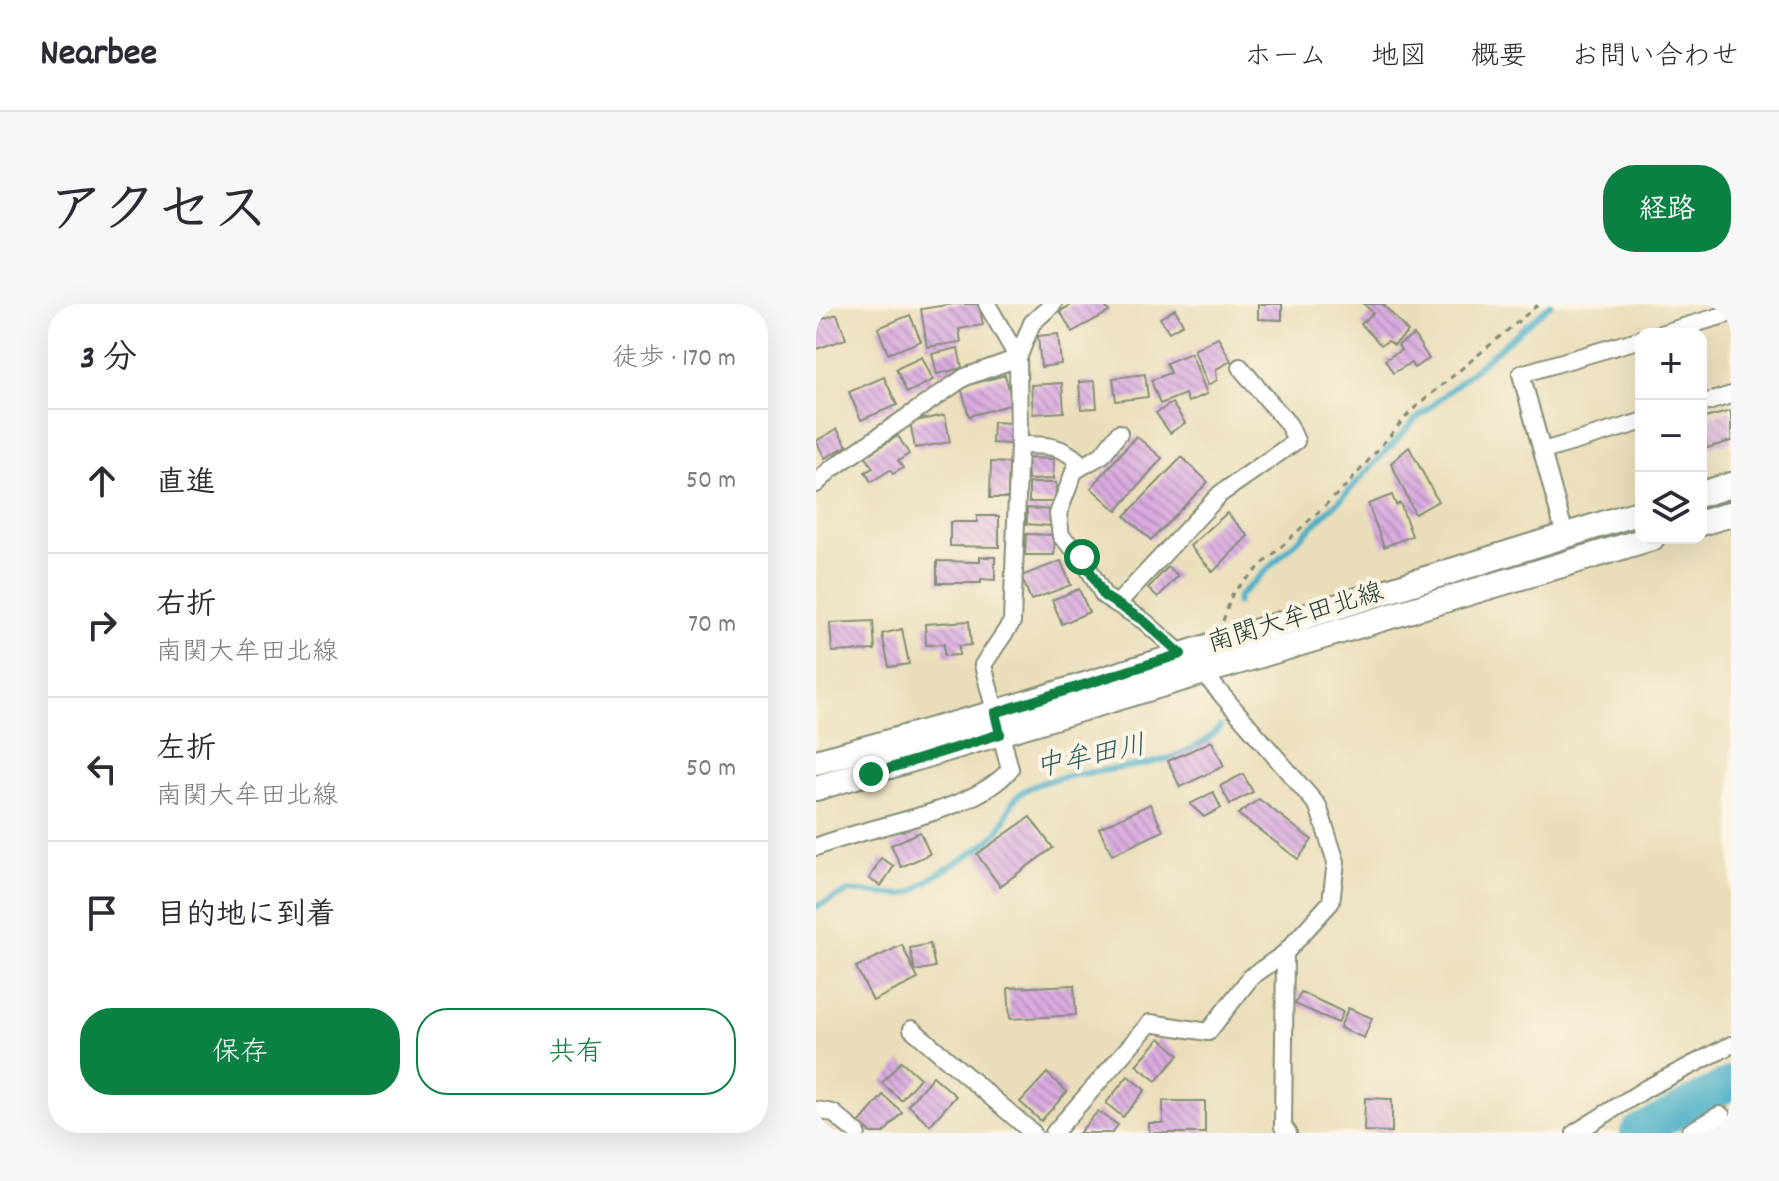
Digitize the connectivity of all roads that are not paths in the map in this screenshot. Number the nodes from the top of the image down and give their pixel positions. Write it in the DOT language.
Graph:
graph roads {
  1 [pos="987,304"];
  2 [pos="1053,304"];
  3 [pos="1731,313"];
  4 [pos="1680,328"];
  5 [pos="1635,341"];
  6 [pos="1018,358"];
  7 [pos="1240,367"];
  8 [pos="1731,395"];
  9 [pos="1707,402"];
  10 [pos="1635,424"];
  11 [pos="1119,433"];
  12 [pos="1019,445"];
  13 [pos="1543,451"];
  14 [pos="1074,471"];
  15 [pos="818,476"];
  16 [pos="1731,485"];
  17 [pos="1707,492"];
  18 [pos="1635,514"];
  19 [pos="1731,514"];
  20 [pos="1707,521"];
  21 [pos="1565,535"];
  22 [pos="1635,543"];
  23 [pos="1117,604"];
  24 [pos="1181,654"];
  25 [pos="1203,673"];
  26 [pos="998,724"];
  27 [pos="816,762"];
  28 [pos="816,788"];
  29 [pos="816,847"];
  30 [pos="1285,953"];
  31 [pos="912,1029"];
  32 [pos="1731,1045"];
  33 [pos="816,1110"];
  34 [pos="1725,1121"];
  35 [pos="857,1133"];
  36 [pos="1033,1133"];
  37 [pos="1054,1133"];
  38 [pos="1288,1133"];
  39 [pos="1575,1133"];
  40 [pos="1692,1133"];
  1 -- 6 [label="street"];
  2 -- 6 [label="street"];
  3 -- 4 [label="street"];
  5 -- 13 [label="street"];
  6 -- 12 [label="street"];
  6 -- 15 [label="street"];
  7 -- 23 [label="street"];
  8 -- 9 [label="street"];
  10 -- 13 [label="street"];
  11 -- 14 [label="street"];
  12 -- 14 [label="street"];
  12 -- 26 [label="street"];
  13 -- 21 [label="street"];
  14 -- 23 [label="street"];
  16 -- 17 [label="main road"];
  18 -- 21 [label="main road, 南関大牟田北線"];
  19 -- 20 [label="main road"];
  21 -- 24 [label="main road, 南関大牟田北線"];
  22 -- 25 [label="main road, 南関大牟田北線"];
  23 -- 24 [label="street"];
  24 -- 25 [label="street"];
  24 -- 26 [label="main road, 南関大牟田北線"];
  25 -- 26 [label="main road, 南関大牟田北線"];
  25 -- 30 [label="street"];
  26 -- 27 [label="main road, 南関大牟田北線"];
  26 -- 28 [label="main road, 南関大牟田北線"];
  26 -- 29 [label="street"];
  30 -- 37 [label="street"];
  30 -- 38 [label="street"];
  31 -- 36 [label="street"];
  32 -- 39 [label="street"];
  33 -- 35 [label="street"];
  34 -- 40 [label="street"];
}
